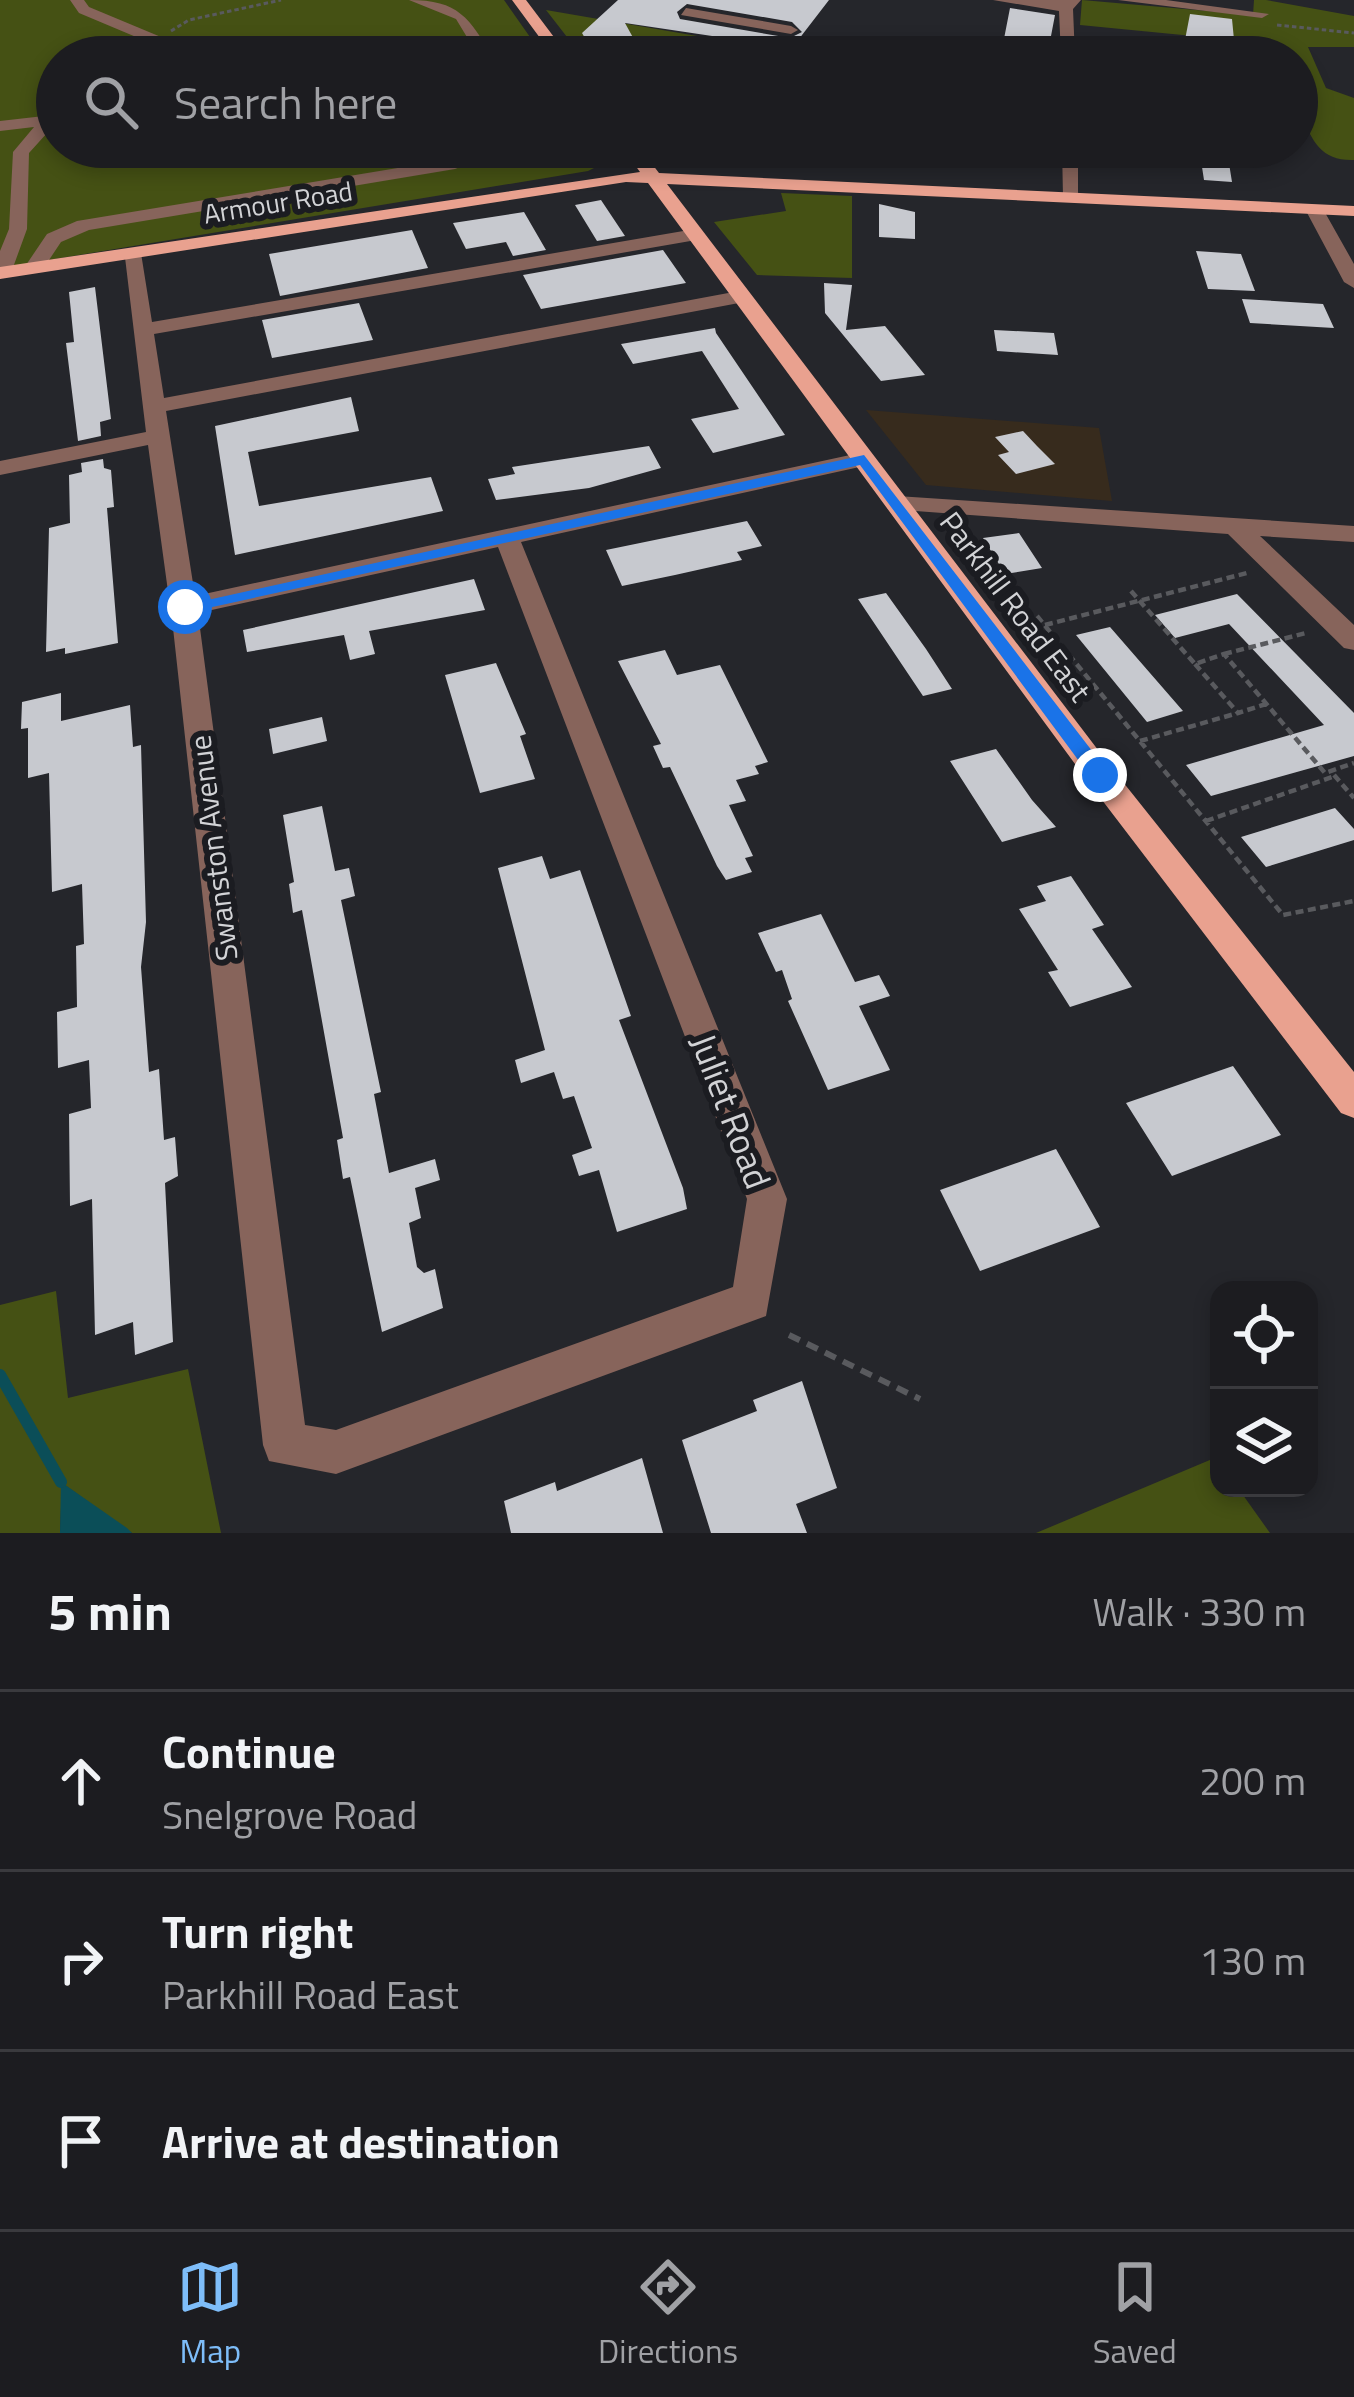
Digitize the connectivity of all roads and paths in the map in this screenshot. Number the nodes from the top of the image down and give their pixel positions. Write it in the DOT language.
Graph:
graph roads {
  1 [pos="77,0"];
  2 [pos="281,0"];
  3 [pos="416,0"];
  4 [pos="519,0"];
  5 [pos="1000,0"];
  6 [pos="1125,0"];
  7 [pos="1070,4"];
  8 [pos="686,12"];
  9 [pos="1262,14"];
  10 [pos="790,30"];
  11 [pos="146,36"];
  12 [pos="163,36"];
  13 [pos="473,36"];
  14 [pos="546,36"];
  15 [pos="1069,36"];
  16 [pos="36,119"];
  17 [pos="0,126"];
  18 [pos="36,134"];
  19 [pos="431,168"];
  20 [pos="647,168"];
  21 [pos="1071,168"];
  22 [pos="653,176"];
  23 [pos="1072,197"];
  24 [pos="1314,209"];
  25 [pos="1354,211"];
  26 [pos="695,235"];
  27 [pos="131,253"];
  28 [pos="34,268"];
  29 [pos="0,273"];
  30 [pos="1354,282"];
  31 [pos="740,297"];
  32 [pos="142,330"];
  33 [pos="154,406"];
  34 [pos="159,436"];
  35 [pos="864,459"];
  36 [pos="0,468"];
  37 [pos="897,504"];
  38 [pos="1235,526"];
  39 [pos="1354,534"];
  40 [pos="506,536"];
  41 [pos="1276,566"];
  42 [pos="1131,591"];
  43 [pos="1139,601"];
  44 [pos="185,607"];
  45 [pos="1037,616"];
  46 [pos="1045,625"];
  47 [pos="1346,633"];
  48 [pos="1224,654"];
  49 [pos="1195,664"];
  50 [pos="1266,704"];
  51 [pos="1238,713"];
  52 [pos="1140,740"];
  53 [pos="1354,763"];
  54 [pos="1333,774"];
  55 [pos="1354,798"];
  56 [pos="1207,821"];
  57 [pos="1354,901"];
  58 [pos="1354,1101"];
  59 [pos="789,1335"];
  60 [pos="920,1399"];
  61 [pos="285,1445"];
  1 -- 11 [label="street"];
  2 -- 12 [label="path"];
  3 -- 13 [label="street"];
  4 -- 14 [label="main road"];
  5 -- 7 [label="street"];
  6 -- 9 [label="street"];
  7 -- 15 [label="street"];
  8 -- 10 [label="street"];
  16 -- 17 [label="street"];
  18 -- 29 [label="street"];
  19 -- 28 [label="street"];
  20 -- 22 [label="main road, Parkhill Road East"];
  21 -- 23 [label="street"];
  22 -- 23 [label="main road, Armour Road"];
  22 -- 26 [label="main road, Parkhill Road East"];
  22 -- 27 [label="main road, Armour Road"];
  23 -- 24 [label="main road, Armour Road"];
  24 -- 25 [label="main road, Armour Road"];
  24 -- 30 [label="street"];
  26 -- 31 [label="main road, Parkhill Road East"];
  26 -- 32 [label="street"];
  27 -- 28 [label="main road, Armour Road"];
  27 -- 32 [label="street, Swanston Avenue"];
  28 -- 29 [label="main road, Armour Road"];
  31 -- 33 [label="street"];
  31 -- 35 [label="main road, Parkhill Road East"];
  32 -- 33 [label="street, Swanston Avenue"];
  33 -- 34 [label="street, Swanston Avenue"];
  34 -- 36 [label="street"];
  34 -- 44 [label="street, Swanston Avenue"];
  35 -- 37 [label="main road, Parkhill Road East"];
  35 -- 40 [label="street"];
  37 -- 38 [label="street"];
  37 -- 58 [label="main road, Parkhill Road East"];
  38 -- 39 [label="street"];
  38 -- 41 [label="street"];
  40 -- 44 [label="street"];
  40 -- 61 [label="street, Juliet Road"];
  41 -- 43 [label="path"];
  41 -- 47 [label="street"];
  42 -- 43 [label="path"];
  43 -- 46 [label="path"];
  43 -- 49 [label="path"];
  44 -- 61 [label="street, Swanston Avenue"];
  45 -- 46 [label="path"];
  46 -- 52 [label="path"];
  47 -- 48 [label="path"];
  48 -- 49 [label="path"];
  48 -- 50 [label="path"];
  49 -- 51 [label="path"];
  50 -- 51 [label="path"];
  50 -- 54 [label="path"];
  51 -- 52 [label="path"];
  52 -- 56 [label="path"];
  53 -- 54 [label="path"];
  54 -- 55 [label="path"];
  54 -- 56 [label="path"];
  56 -- 57 [label="path"];
  59 -- 60 [label="path"];
}
